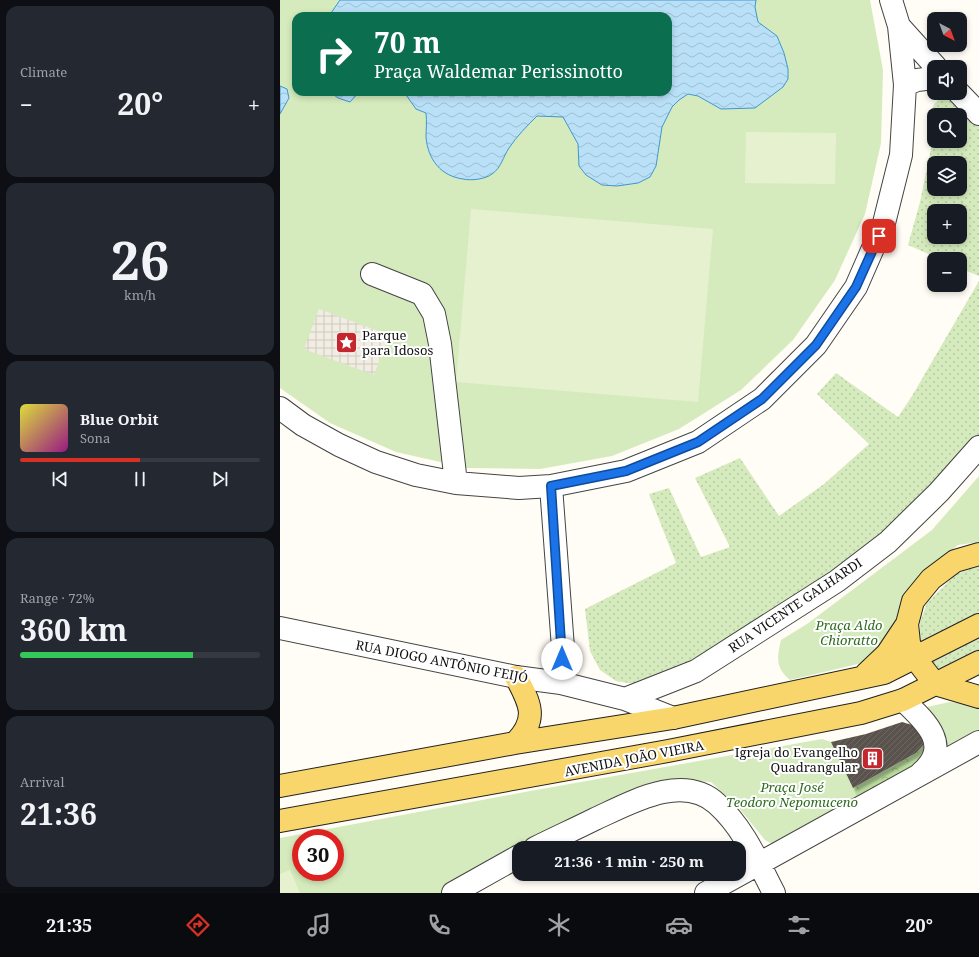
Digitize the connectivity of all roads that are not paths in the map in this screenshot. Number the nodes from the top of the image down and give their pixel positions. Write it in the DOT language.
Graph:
graph roads {
  1 [pos="891,0"];
  2 [pos="899,26"];
  3 [pos="930,60"];
  4 [pos="927,79"];
  5 [pos="905,85"];
  6 [pos="966,100"];
  7 [pos="979,114"];
  8 [pos="372,274"];
  9 [pos="280,408"];
  10 [pos="979,447"];
  11 [pos="456,483"];
  12 [pos="551,486"];
  13 [pos="979,554"];
  14 [pos="907,624"];
  15 [pos="979,625"];
  16 [pos="280,628"];
  17 [pos="915,658"];
  18 [pos="979,662"];
  19 [pos="516,677"];
  20 [pos="862,678"];
  21 [pos="561,683"];
  22 [pos="936,684"];
  23 [pos="979,697"];
  24 [pos="625,699"];
  25 [pos="903,700"];
  26 [pos="673,718"];
  27 [pos="979,742"];
  28 [pos="515,743"];
  29 [pos="918,775"];
  30 [pos="280,786"];
  31 [pos="280,821"];
  32 [pos="550,841"];
  33 [pos="746,841"];
  34 [pos="746,842"];
  35 [pos="512,860"];
  36 [pos="758,864"];
  37 [pos="453,893"];
  38 [pos="706,893"];
  39 [pos="774,893"];
  1 -- 2 [label="street"];
  2 -- 3 [label="street"];
  2 -- 5 [label="street"];
  4 -- 5 [label="street"];
  5 -- 12 [label="street"];
  6 -- 7 [label="street"];
  8 -- 11 [label="street"];
  9 -- 11 [label="street"];
  10 -- 24 [label="street, RUA VICENTE GALHARDI"];
  11 -- 12 [label="street"];
  12 -- 21 [label="street"];
  13 -- 14 [label="main road"];
  14 -- 17 [label="main road"];
  14 -- 20 [label="main road"];
  15 -- 17 [label="main road"];
  16 -- 19 [label="street, RUA DIOGO ANTÔNIO FEIJÓ"];
  17 -- 20 [label="main road"];
  17 -- 22 [label="main road"];
  18 -- 22 [label="main road, AVENIDA JOÃO VIEIRA"];
  19 -- 21 [label="street, RUA DIOGO ANTÔNIO FEIJÓ"];
  19 -- 28 [label="main road"];
  20 -- 26 [label="main road"];
  21 -- 24 [label="street, RUA DIOGO ANTÔNIO FEIJÓ"];
  22 -- 23 [label="main road"];
  22 -- 25 [label="main road, AVENIDA JOÃO VIEIRA"];
  24 -- 26 [label="street, RUA DIOGO ANTÔNIO FEIJÓ"];
  25 -- 29 [label="street"];
  25 -- 31 [label="main road, AVENIDA JOÃO VIEIRA"];
  26 -- 28 [label="main road"];
  27 -- 29 [label="street"];
  28 -- 30 [label="main road"];
  29 -- 36 [label="street"];
  32 -- 33 [label="street"];
  34 -- 36 [label="street"];
  35 -- 37 [label="street"];
  36 -- 38 [label="street"];
  36 -- 39 [label="street"];
}
